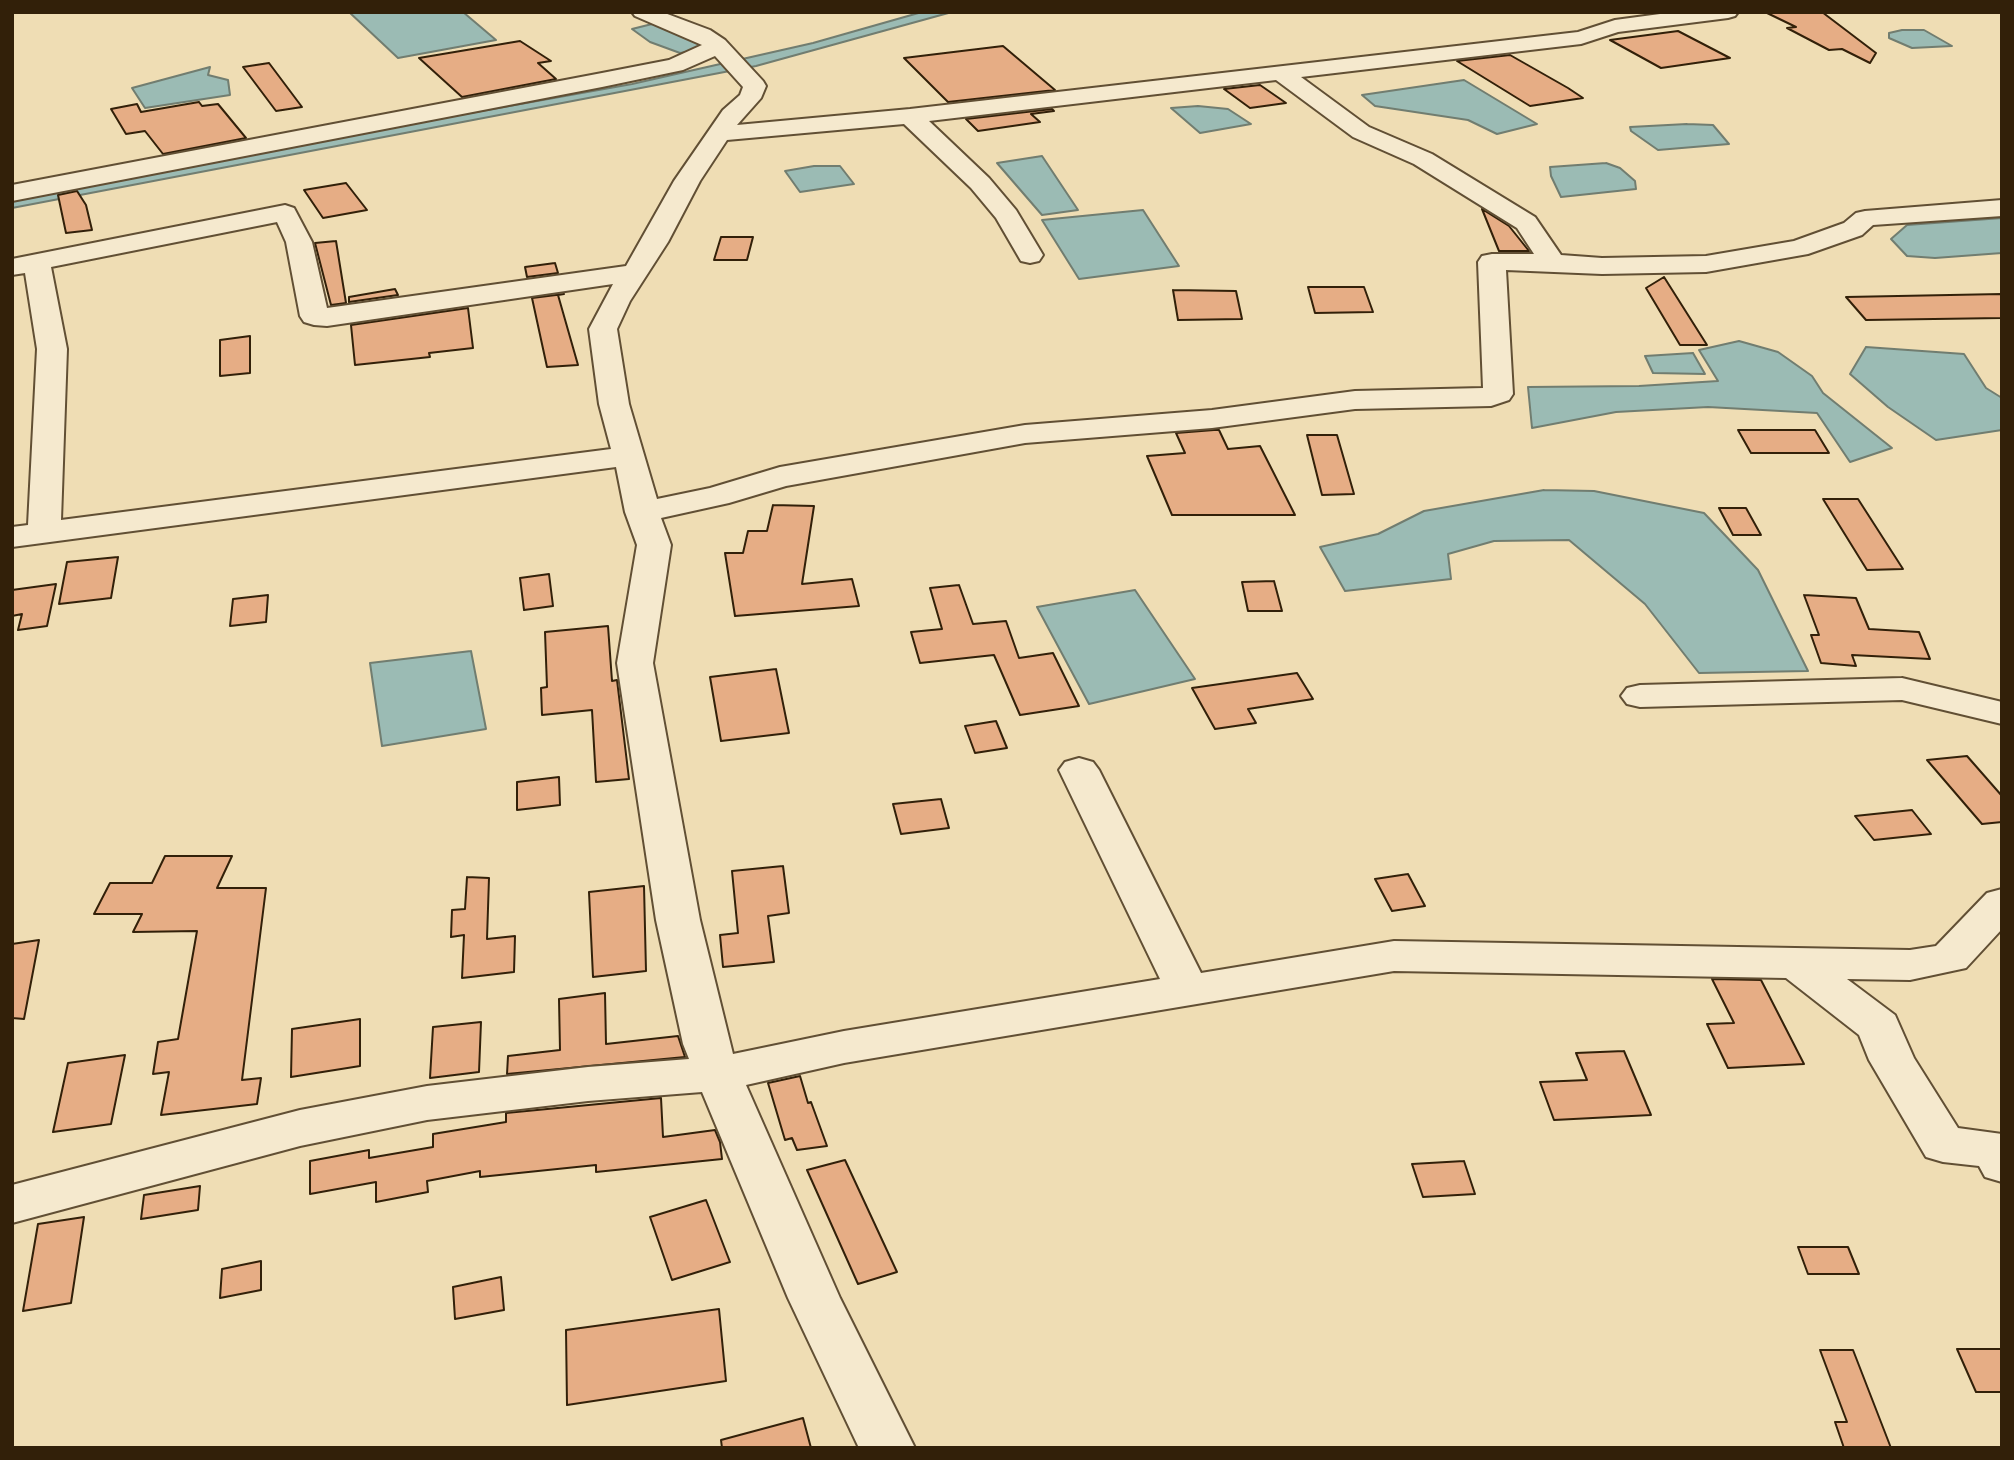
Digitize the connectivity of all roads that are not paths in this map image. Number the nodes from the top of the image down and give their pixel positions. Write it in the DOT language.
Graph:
graph roads {
  1 [pos="642,12"];
  2 [pos="1728,12"];
  3 [pos="729,58"];
  4 [pos="1282,74"];
  5 [pos="910,116"];
  6 [pos="720,134"];
  7 [pos="12,193"];
  8 [pos="2002,208"];
  9 [pos="1030,255"];
  10 [pos="1553,262"];
  11 [pos="25,265"];
  12 [pos="634,273"];
  13 [pos="627,456"];
  14 [pos="642,512"];
  15 [pos="44,531"];
  16 [pos="12,537"];
  17 [pos="1640,696"];
  18 [pos="2002,713"];
  19 [pos="1079,770"];
  20 [pos="2002,903"];
  21 [pos="1798,964"];
  22 [pos="1187,989"];
  23 [pos="718,1074"];
  24 [pos="2002,1164"];
  25 [pos="12,1204"];
  26 [pos="887,1448"];
  1 -- 3 [label="street"];
  2 -- 4 [label="street"];
  3 -- 6 [label="street"];
  3 -- 7 [label="street"];
  4 -- 5 [label="street"];
  4 -- 10 [label="street"];
  5 -- 6 [label="street"];
  5 -- 9 [label="street"];
  6 -- 12 [label="street"];
  8 -- 10 [label="street"];
  10 -- 14 [label="street"];
  11 -- 12 [label="street"];
  11 -- 15 [label="street"];
  12 -- 13 [label="street"];
  13 -- 14 [label="street"];
  13 -- 15 [label="street"];
  14 -- 23 [label="street"];
  15 -- 16 [label="street"];
  17 -- 18 [label="street"];
  19 -- 22 [label="street"];
  20 -- 21 [label="street"];
  21 -- 22 [label="street"];
  21 -- 24 [label="street"];
  22 -- 23 [label="street"];
  23 -- 25 [label="street"];
  23 -- 26 [label="street"];
}
